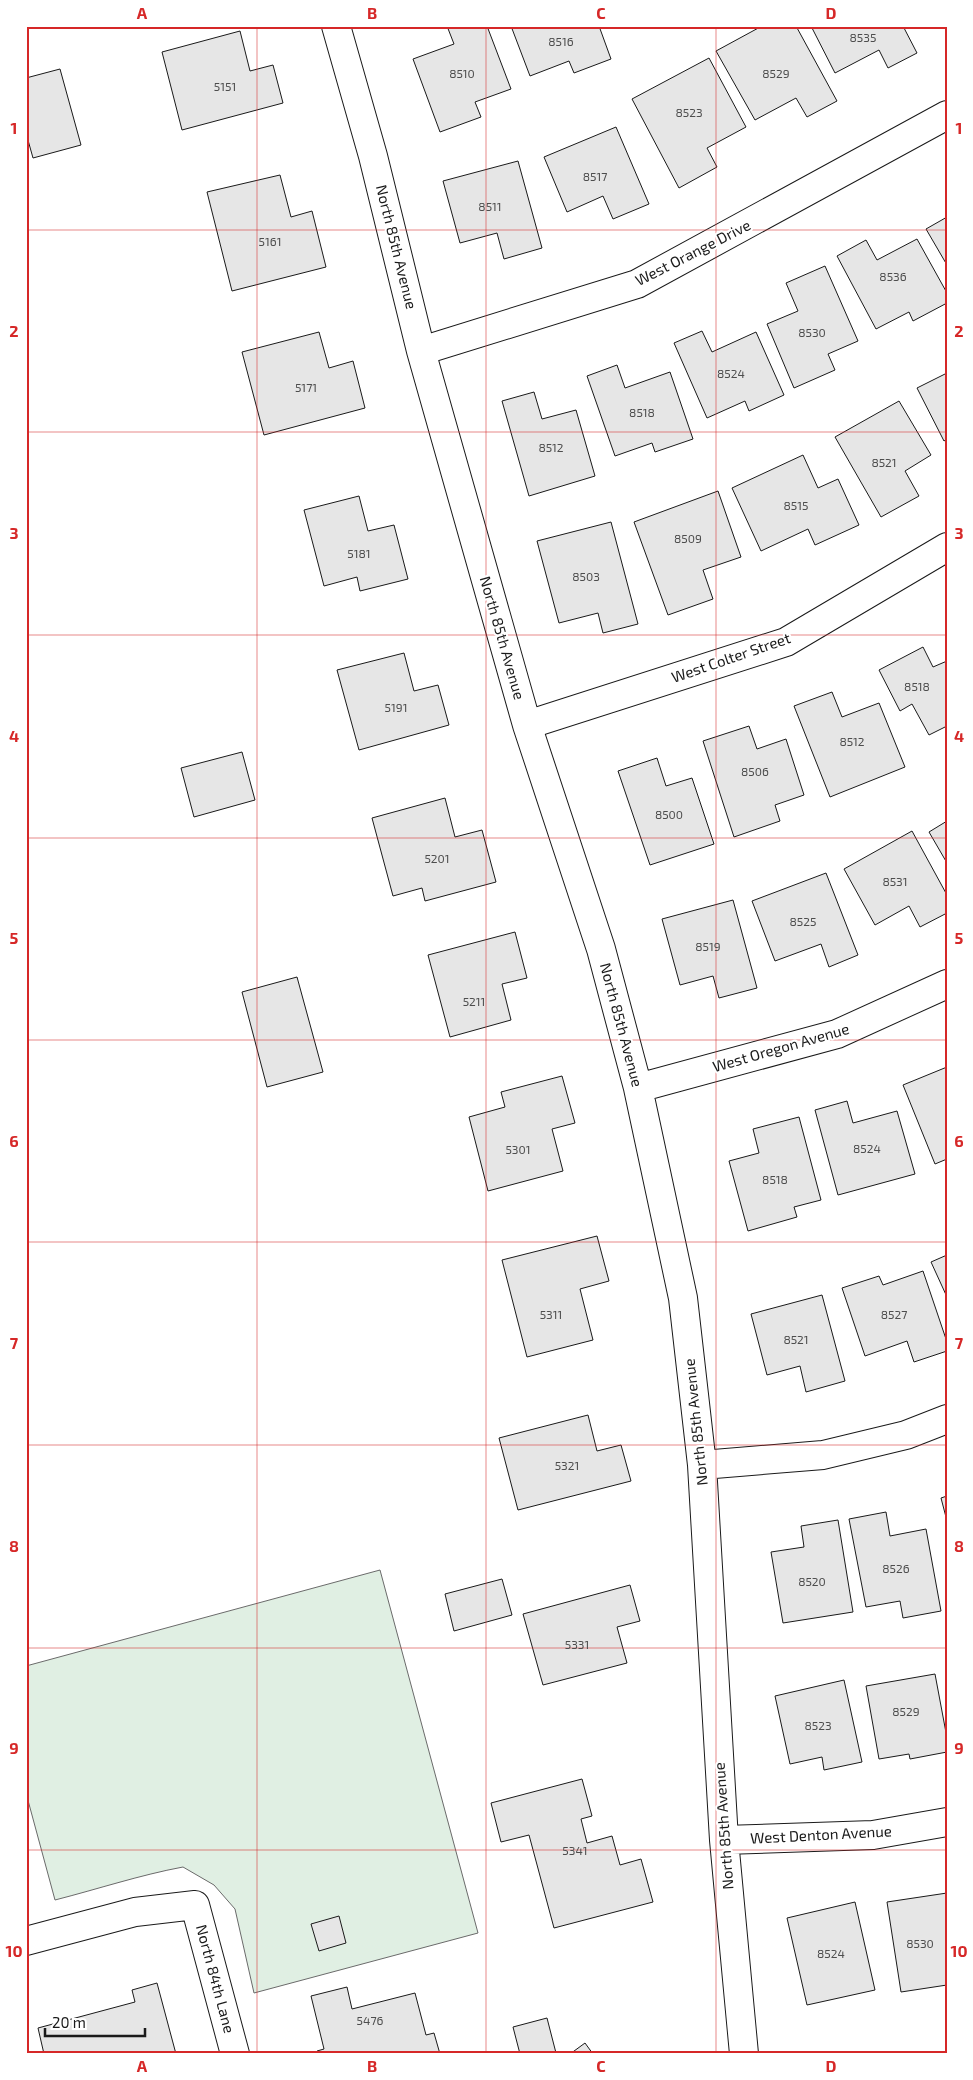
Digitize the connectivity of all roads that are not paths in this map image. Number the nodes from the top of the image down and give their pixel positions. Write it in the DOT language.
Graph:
graph roads {
  1 [pos="336,26"];
  2 [pos="947,115"];
  3 [pos="421,351"];
  4 [pos="947,547"];
  5 [pos="527,725"];
  6 [pos="947,984"];
  7 [pos="638,1088"];
  8 [pos="947,1419"];
  9 [pos="702,1465"];
  10 [pos="947,1822"];
  11 [pos="724,1840"];
  12 [pos="26,1941"];
  13 [pos="235,2054"];
  14 [pos="744,2054"];
  1 -- 3 [label="street, North 85th Avenue"];
  2 -- 3 [label="street, West Orange Drive"];
  3 -- 5 [label="street, North 85th Avenue"];
  4 -- 5 [label="street, West Colter Street"];
  5 -- 7 [label="street, North 85th Avenue"];
  6 -- 7 [label="street, West Oregon Avenue"];
  7 -- 9 [label="street, North 85th Avenue"];
  8 -- 9 [label="street"];
  9 -- 11 [label="street, North 85th Avenue"];
  10 -- 11 [label="street, West Denton Avenue"];
  11 -- 14 [label="street, North 85th Avenue"];
  12 -- 13 [label="street, North 84th Lane"];
}
